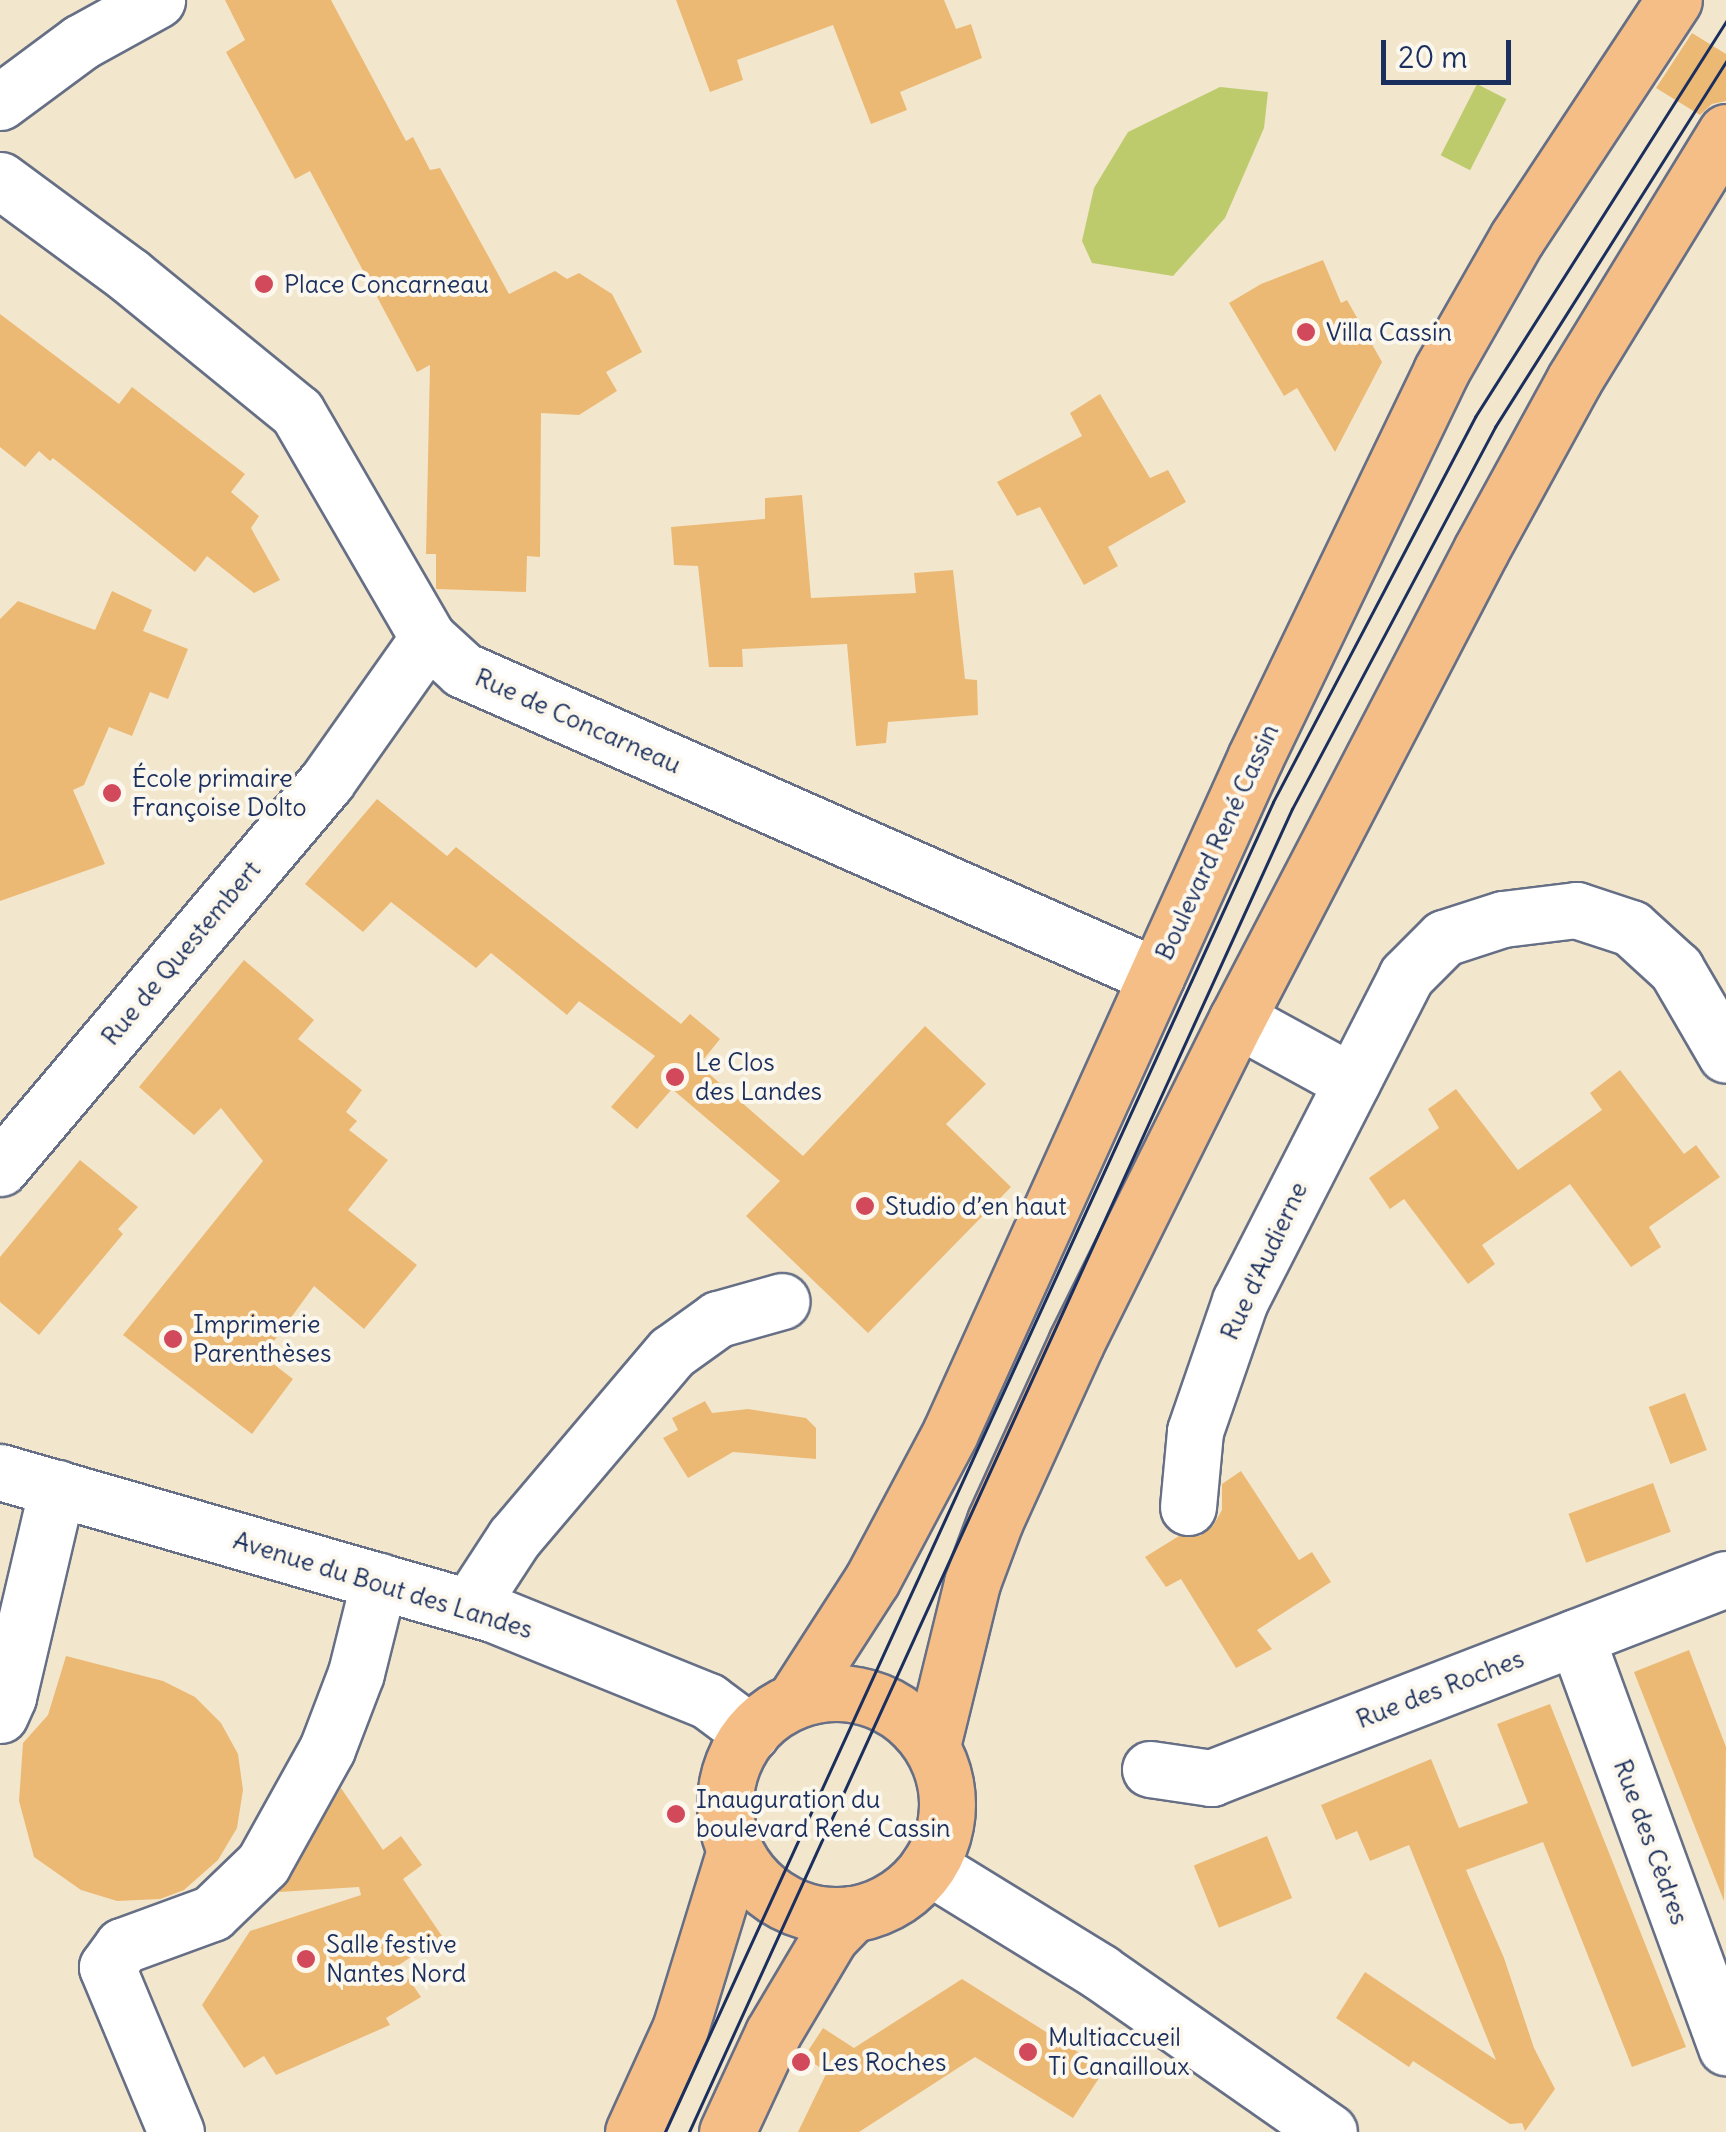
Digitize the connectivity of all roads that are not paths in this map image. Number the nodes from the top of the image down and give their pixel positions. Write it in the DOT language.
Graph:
graph roads {
  1 [pos="157,0"];
  2 [pos="1674,0"];
  3 [pos="0,102"];
  4 [pos="1726,132"];
  5 [pos="0,180"];
  6 [pos="428,638"];
  7 [pos="1156,976"];
  8 [pos="1237,1019"];
  9 [pos="1726,1055"];
  10 [pos="1352,1082"];
  11 [pos="0,1168"];
  12 [pos="782,1301"];
  13 [pos="0,1472"];
  14 [pos="57,1488"];
  15 [pos="1188,1507"];
  16 [pos="1726,1578"];
  17 [pos="379,1581"];
  18 [pos="469,1608"];
  19 [pos="1576,1637"];
  20 [pos="794,1701"];
  21 [pos="0,1715"];
  22 [pos="751,1732"];
  23 [pos="932,1746"];
  24 [pos="1150,1768"];
  25 [pos="735,1850"];
  26 [pos="928,1866"];
  27 [pos="852,1914"];
  28 [pos="1726,2047"];
  29 [pos="176,2132"];
  30 [pos="634,2132"];
  31 [pos="726,2132"];
  32 [pos="1330,2132"];
  1 -- 3 [label="street"];
  2 -- 7 [label="main road, Boulevard René Cassin"];
  4 -- 8 [label="main road"];
  5 -- 6 [label="street, Rue de Concarneau"];
  6 -- 7 [label="street, Rue de Concarneau"];
  6 -- 11 [label="street, Rue de Questembert"];
  7 -- 20 [label="main road, Boulevard René Cassin"];
  8 -- 10 [label="street"];
  8 -- 23 [label="main road"];
  9 -- 10 [label="street, Rue d'Audierne"];
  10 -- 15 [label="street, Rue d'Audierne"];
  12 -- 18 [label="street"];
  13 -- 14 [label="street, Avenue du Bout des Landes"];
  14 -- 17 [label="street, Avenue du Bout des Landes"];
  14 -- 21 [label="street"];
  16 -- 19 [label="street, Rue des Roches"];
  17 -- 18 [label="street, Avenue du Bout des Landes"];
  17 -- 29 [label="street"];
  18 -- 22 [label="street, Avenue du Bout des Landes"];
  19 -- 24 [label="street, Rue des Roches"];
  19 -- 28 [label="street, Rue des Cèdres"];
  20 -- 22 [label="main road"];
  20 -- 23 [label="main road"];
  22 -- 25 [label="main road"];
  23 -- 26 [label="main road"];
  25 -- 27 [label="main road"];
  25 -- 30 [label="main road"];
  26 -- 27 [label="main road"];
  26 -- 32 [label="street"];
  27 -- 31 [label="main road"];
}
